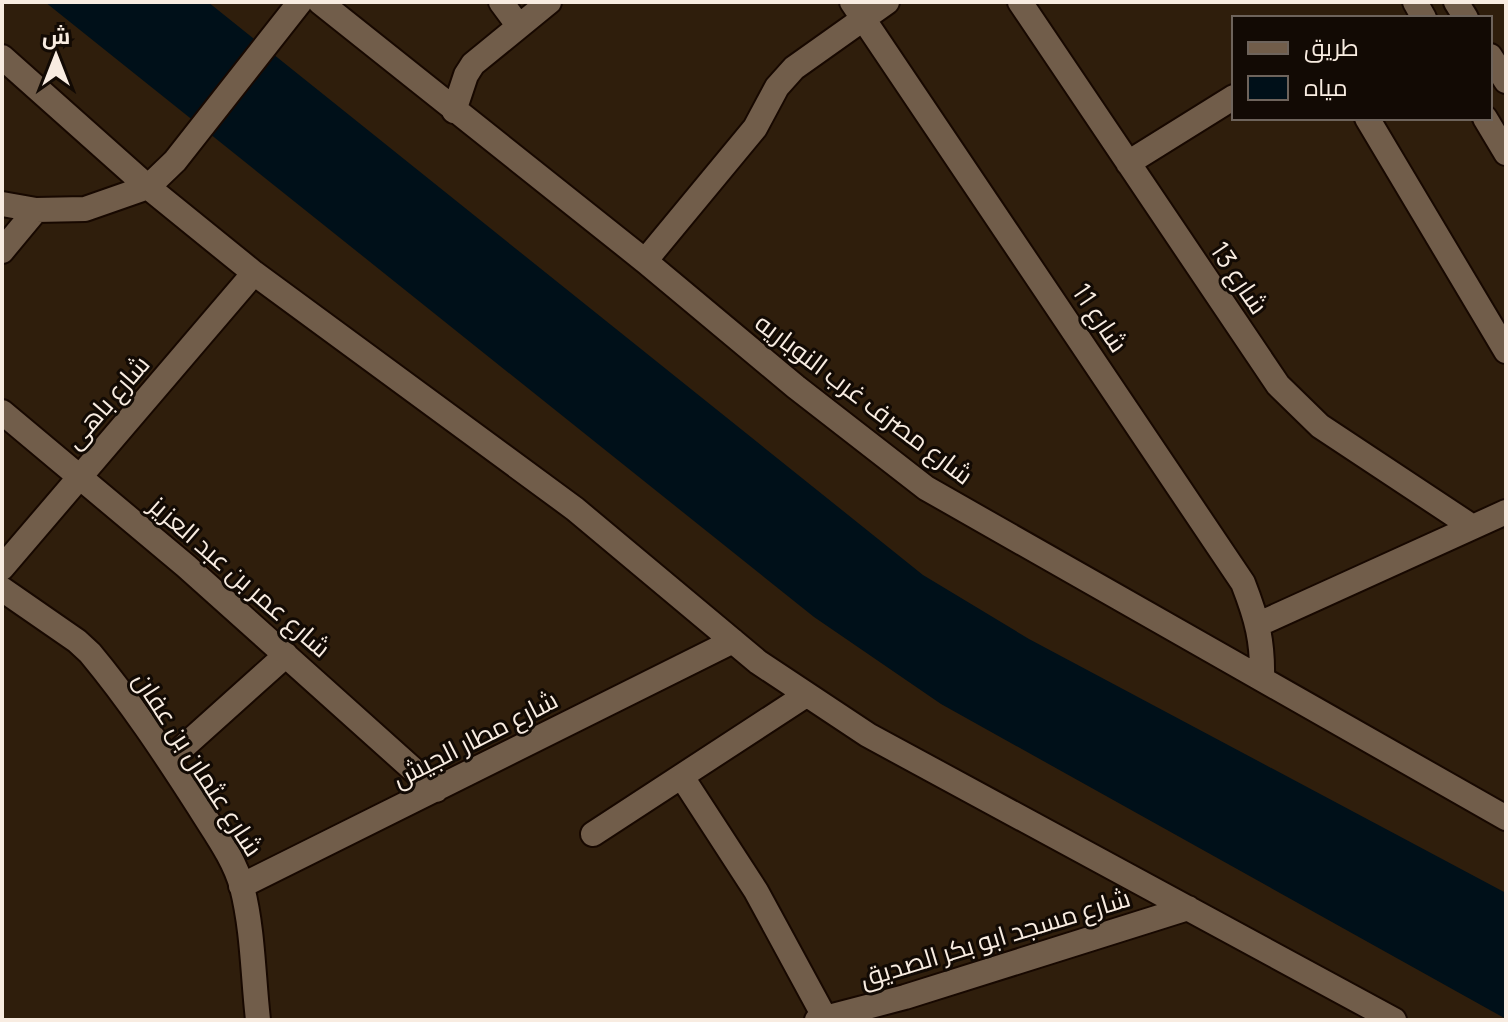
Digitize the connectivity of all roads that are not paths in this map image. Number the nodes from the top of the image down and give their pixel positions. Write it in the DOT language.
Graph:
graph roads {
  1 [pos="320,2"];
  2 [pos="501,2"];
  3 [pos="549,2"];
  4 [pos="887,2"];
  5 [pos="1020,2"];
  6 [pos="294,9"];
  7 [pos="858,10"];
  8 [pos="518,25"];
  9 [pos="2,57"];
  10 [pos="1492,59"];
  11 [pos="1506,81"];
  12 [pos="1232,98"];
  13 [pos="454,111"];
  14 [pos="1368,120"];
  15 [pos="1486,120"];
  16 [pos="1506,153"];
  17 [pos="1128,163"];
  18 [pos="148,187"];
  19 [pos="2,204"];
  20 [pos="36,210"];
  21 [pos="2,251"];
  22 [pos="645,261"];
  23 [pos="254,273"];
  24 [pos="1506,351"];
  25 [pos="2,412"];
  26 [pos="80,476"];
  27 [pos="1506,512"];
  28 [pos="1471,526"];
  29 [pos="2,568"];
  30 [pos="2,589"];
  31 [pos="1259,624"];
  32 [pos="733,641"];
  33 [pos="286,655"];
  34 [pos="1262,679"];
  35 [pos="806,695"];
  36 [pos="169,760"];
  37 [pos="682,777"];
  38 [pos="436,790"];
  39 [pos="1506,818"];
  40 [pos="593,834"];
  41 [pos="241,886"];
  42 [pos="1188,908"];
  43 [pos="907,1009"];
  44 [pos="821,1019"];
  45 [pos="258,1020"];
  46 [pos="1394,1020"];
  1 -- 13 [label="street, شارع مصرف غرب النوباريه"];
  2 -- 8 [label="street"];
  3 -- 8 [label="street"];
  4 -- 7 [label="street"];
  5 -- 17 [label="street, شارع 13"];
  6 -- 18 [label="street"];
  7 -- 22 [label="street"];
  7 -- 31 [label="street, شارع 11"];
  8 -- 13 [label="street"];
  9 -- 18 [label="street"];
  10 -- 11 [label="street"];
  12 -- 17 [label="street"];
  13 -- 22 [label="street, شارع مصرف غرب النوباريه"];
  14 -- 24 [label="street"];
  15 -- 16 [label="street"];
  17 -- 28 [label="street, شارع 13"];
  18 -- 20 [label="street"];
  18 -- 23 [label="street"];
  19 -- 20 [label="street"];
  20 -- 21 [label="street"];
  22 -- 34 [label="street, شارع مصرف غرب النوباريه"];
  23 -- 26 [label="street, شارع باهى"];
  23 -- 32 [label="street"];
  25 -- 26 [label="street, شارع عمر بن عبد العزيز"];
  26 -- 29 [label="street, شارع باهى"];
  26 -- 33 [label="street, شارع عمر بن عبد العزيز"];
  27 -- 28 [label="street"];
  28 -- 31 [label="street"];
  30 -- 36 [label="street, شارع عثمان بن عفان"];
  31 -- 34 [label="street, شارع 11"];
  32 -- 35 [label="street"];
  32 -- 38 [label="street, شارع مطار الجيش"];
  33 -- 36 [label="street"];
  33 -- 38 [label="street, شارع عمر بن عبد العزيز"];
  34 -- 39 [label="street, شارع مصرف غرب النوباريه"];
  35 -- 37 [label="street"];
  35 -- 42 [label="street"];
  36 -- 41 [label="street, شارع عثمان بن عفان"];
  37 -- 40 [label="street"];
  37 -- 44 [label="street"];
  38 -- 41 [label="street, شارع مطار الجيش"];
  41 -- 45 [label="street, شارع عثمان بن عفان"];
  42 -- 43 [label="street, شارع مسجد ابو بكر الصديق"];
  42 -- 46 [label="street"];
  43 -- 44 [label="street, شارع مسجد ابو بكر الصديق"];
}
